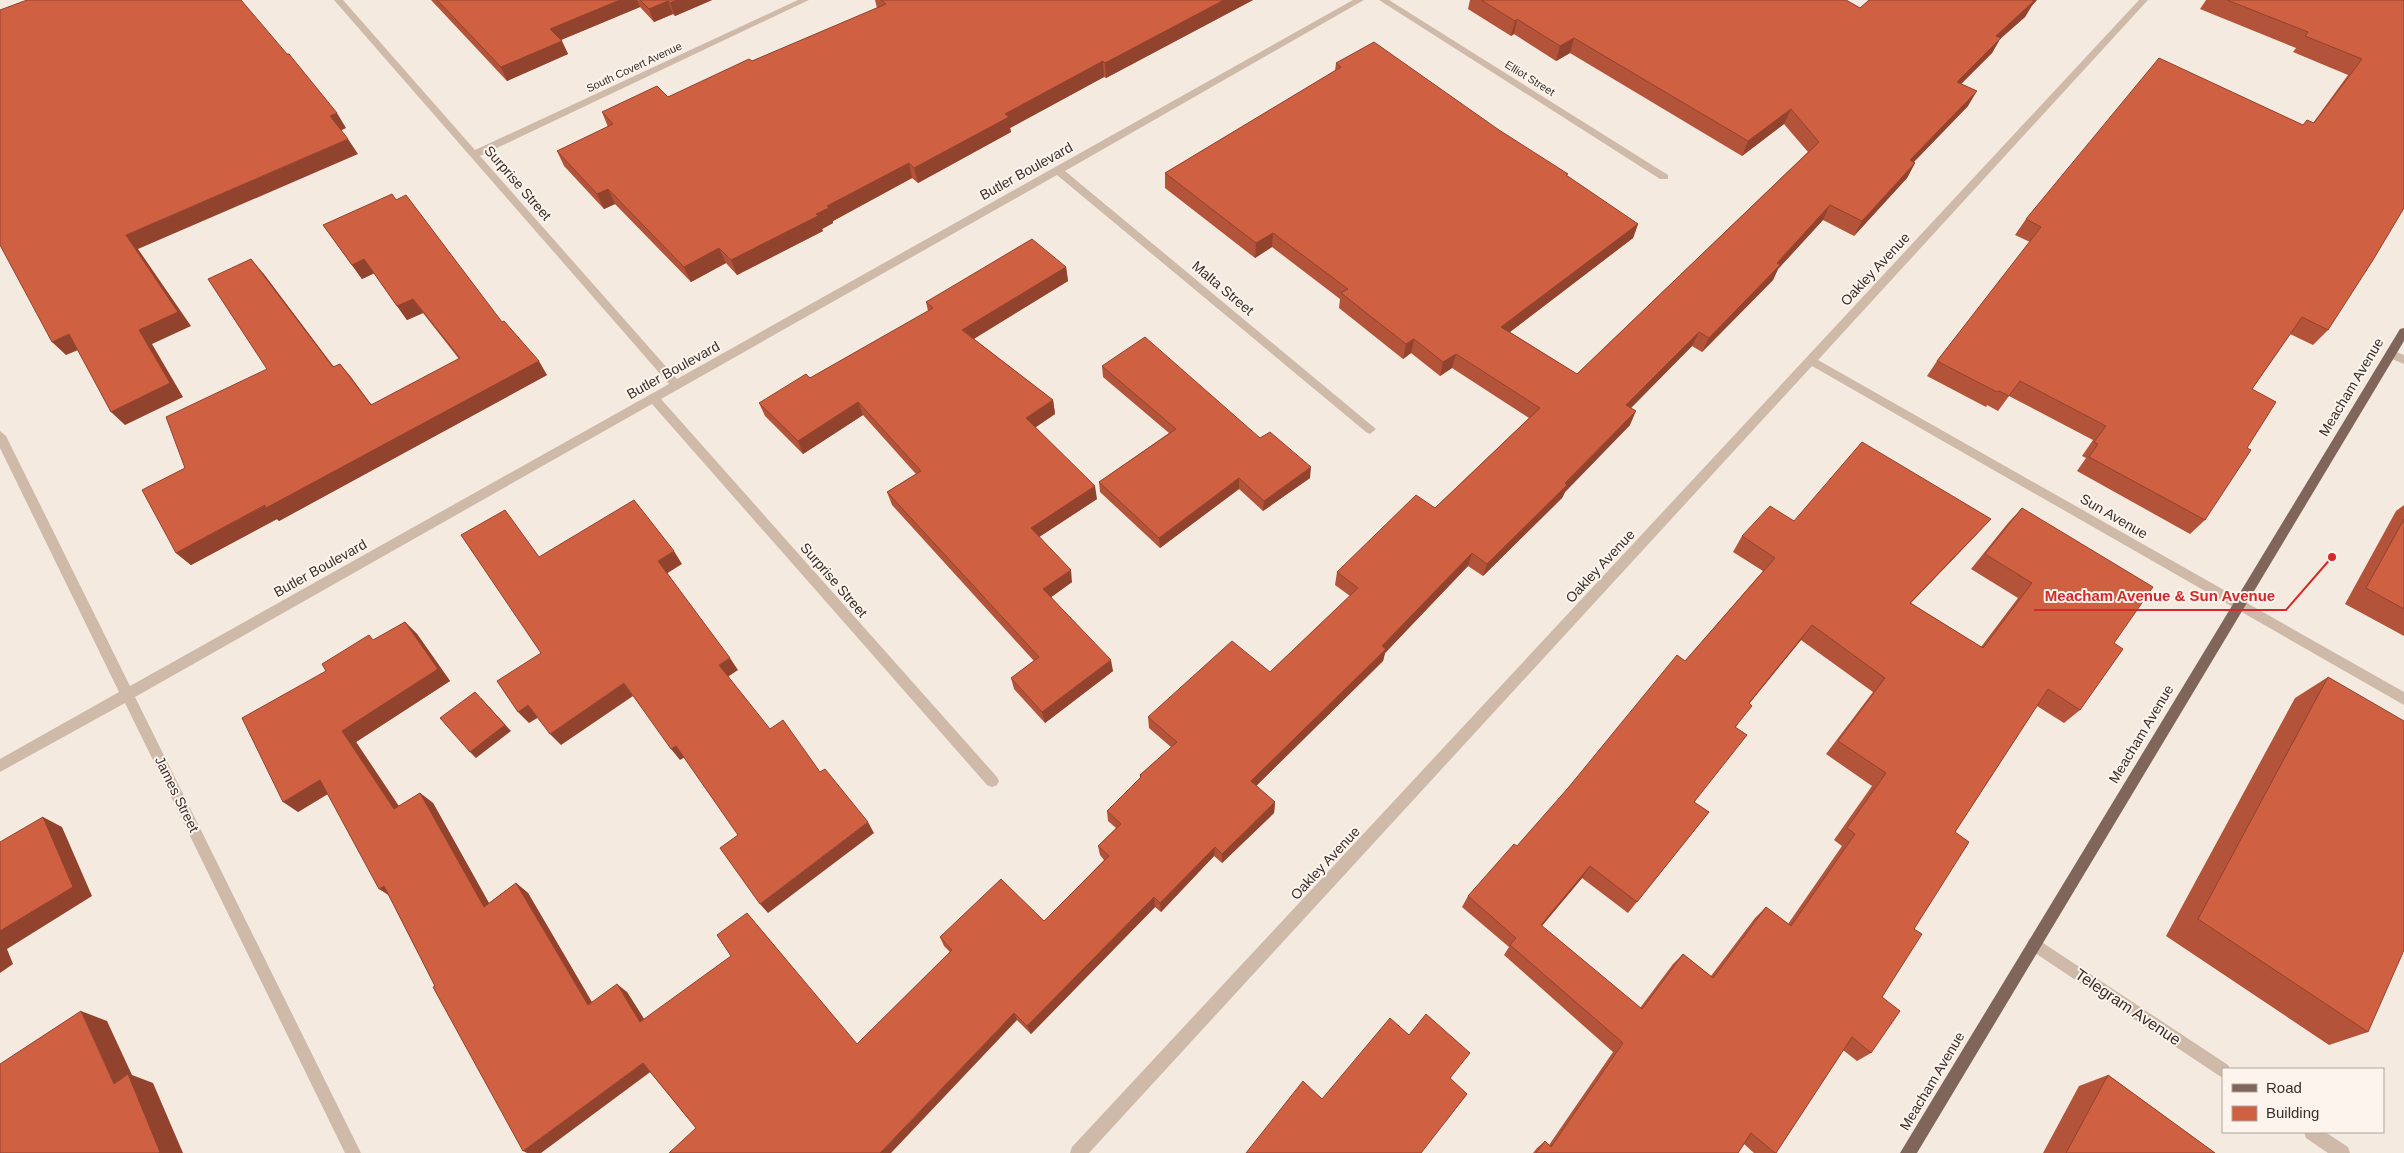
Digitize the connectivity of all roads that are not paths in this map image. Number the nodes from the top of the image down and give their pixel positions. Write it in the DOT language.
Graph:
graph roads {
  1 [pos="338,0"];
  2 [pos="805,0"];
  3 [pos="1360,0"];
  4 [pos="1384,0"];
  5 [pos="2144,0"];
  6 [pos="473,155"];
  7 [pos="1058,170"];
  8 [pos="1664,177"];
  9 [pos="2404,332"];
  10 [pos="2391,354"];
  11 [pos="1810,360"];
  12 [pos="2404,360"];
  13 [pos="676,385"];
  14 [pos="653,398"];
  15 [pos="1370,429"];
  16 [pos="0,436"];
  17 [pos="2238,604"];
  18 [pos="127,694"];
  19 [pos="2404,699"];
  20 [pos="0,766"];
  21 [pos="992,781"];
  22 [pos="2034,944"];
  23 [pos="2222,1069"];
  24 [pos="2313,1133"];
  25 [pos="353,1153"];
  26 [pos="1078,1153"];
  27 [pos="1908,1153"];
  28 [pos="2342,1153"];
  1 -- 6 [label="street, Surprise Street"];
  2 -- 6 [label="street, South Covert Avenue"];
  3 -- 7 [label="street, Butler Boulevard"];
  4 -- 8 [label="street, Elliot Street"];
  5 -- 11 [label="street, Oakley Avenue"];
  6 -- 13 [label="street, Surprise Street"];
  7 -- 13 [label="street, Butler Boulevard"];
  7 -- 15 [label="street, Malta Street"];
  9 -- 10 [label="main road, Meacham Avenue"];
  10 -- 12 [label="street"];
  10 -- 17 [label="main road, Meacham Avenue"];
  11 -- 17 [label="street, Sun Avenue"];
  11 -- 26 [label="street, Oakley Avenue"];
  13 -- 14 [label="street, Butler Boulevard"];
  14 -- 18 [label="street, Butler Boulevard"];
  14 -- 21 [label="street, Surprise Street"];
  16 -- 18 [label="street, James Street"];
  17 -- 19 [label="street, Sun Avenue"];
  17 -- 22 [label="main road, Meacham Avenue"];
  18 -- 20 [label="street, Butler Boulevard"];
  18 -- 25 [label="street, James Street"];
  22 -- 23 [label="street, Telegram Avenue"];
  22 -- 27 [label="main road, Meacham Avenue"];
  24 -- 28 [label="street"];
}
